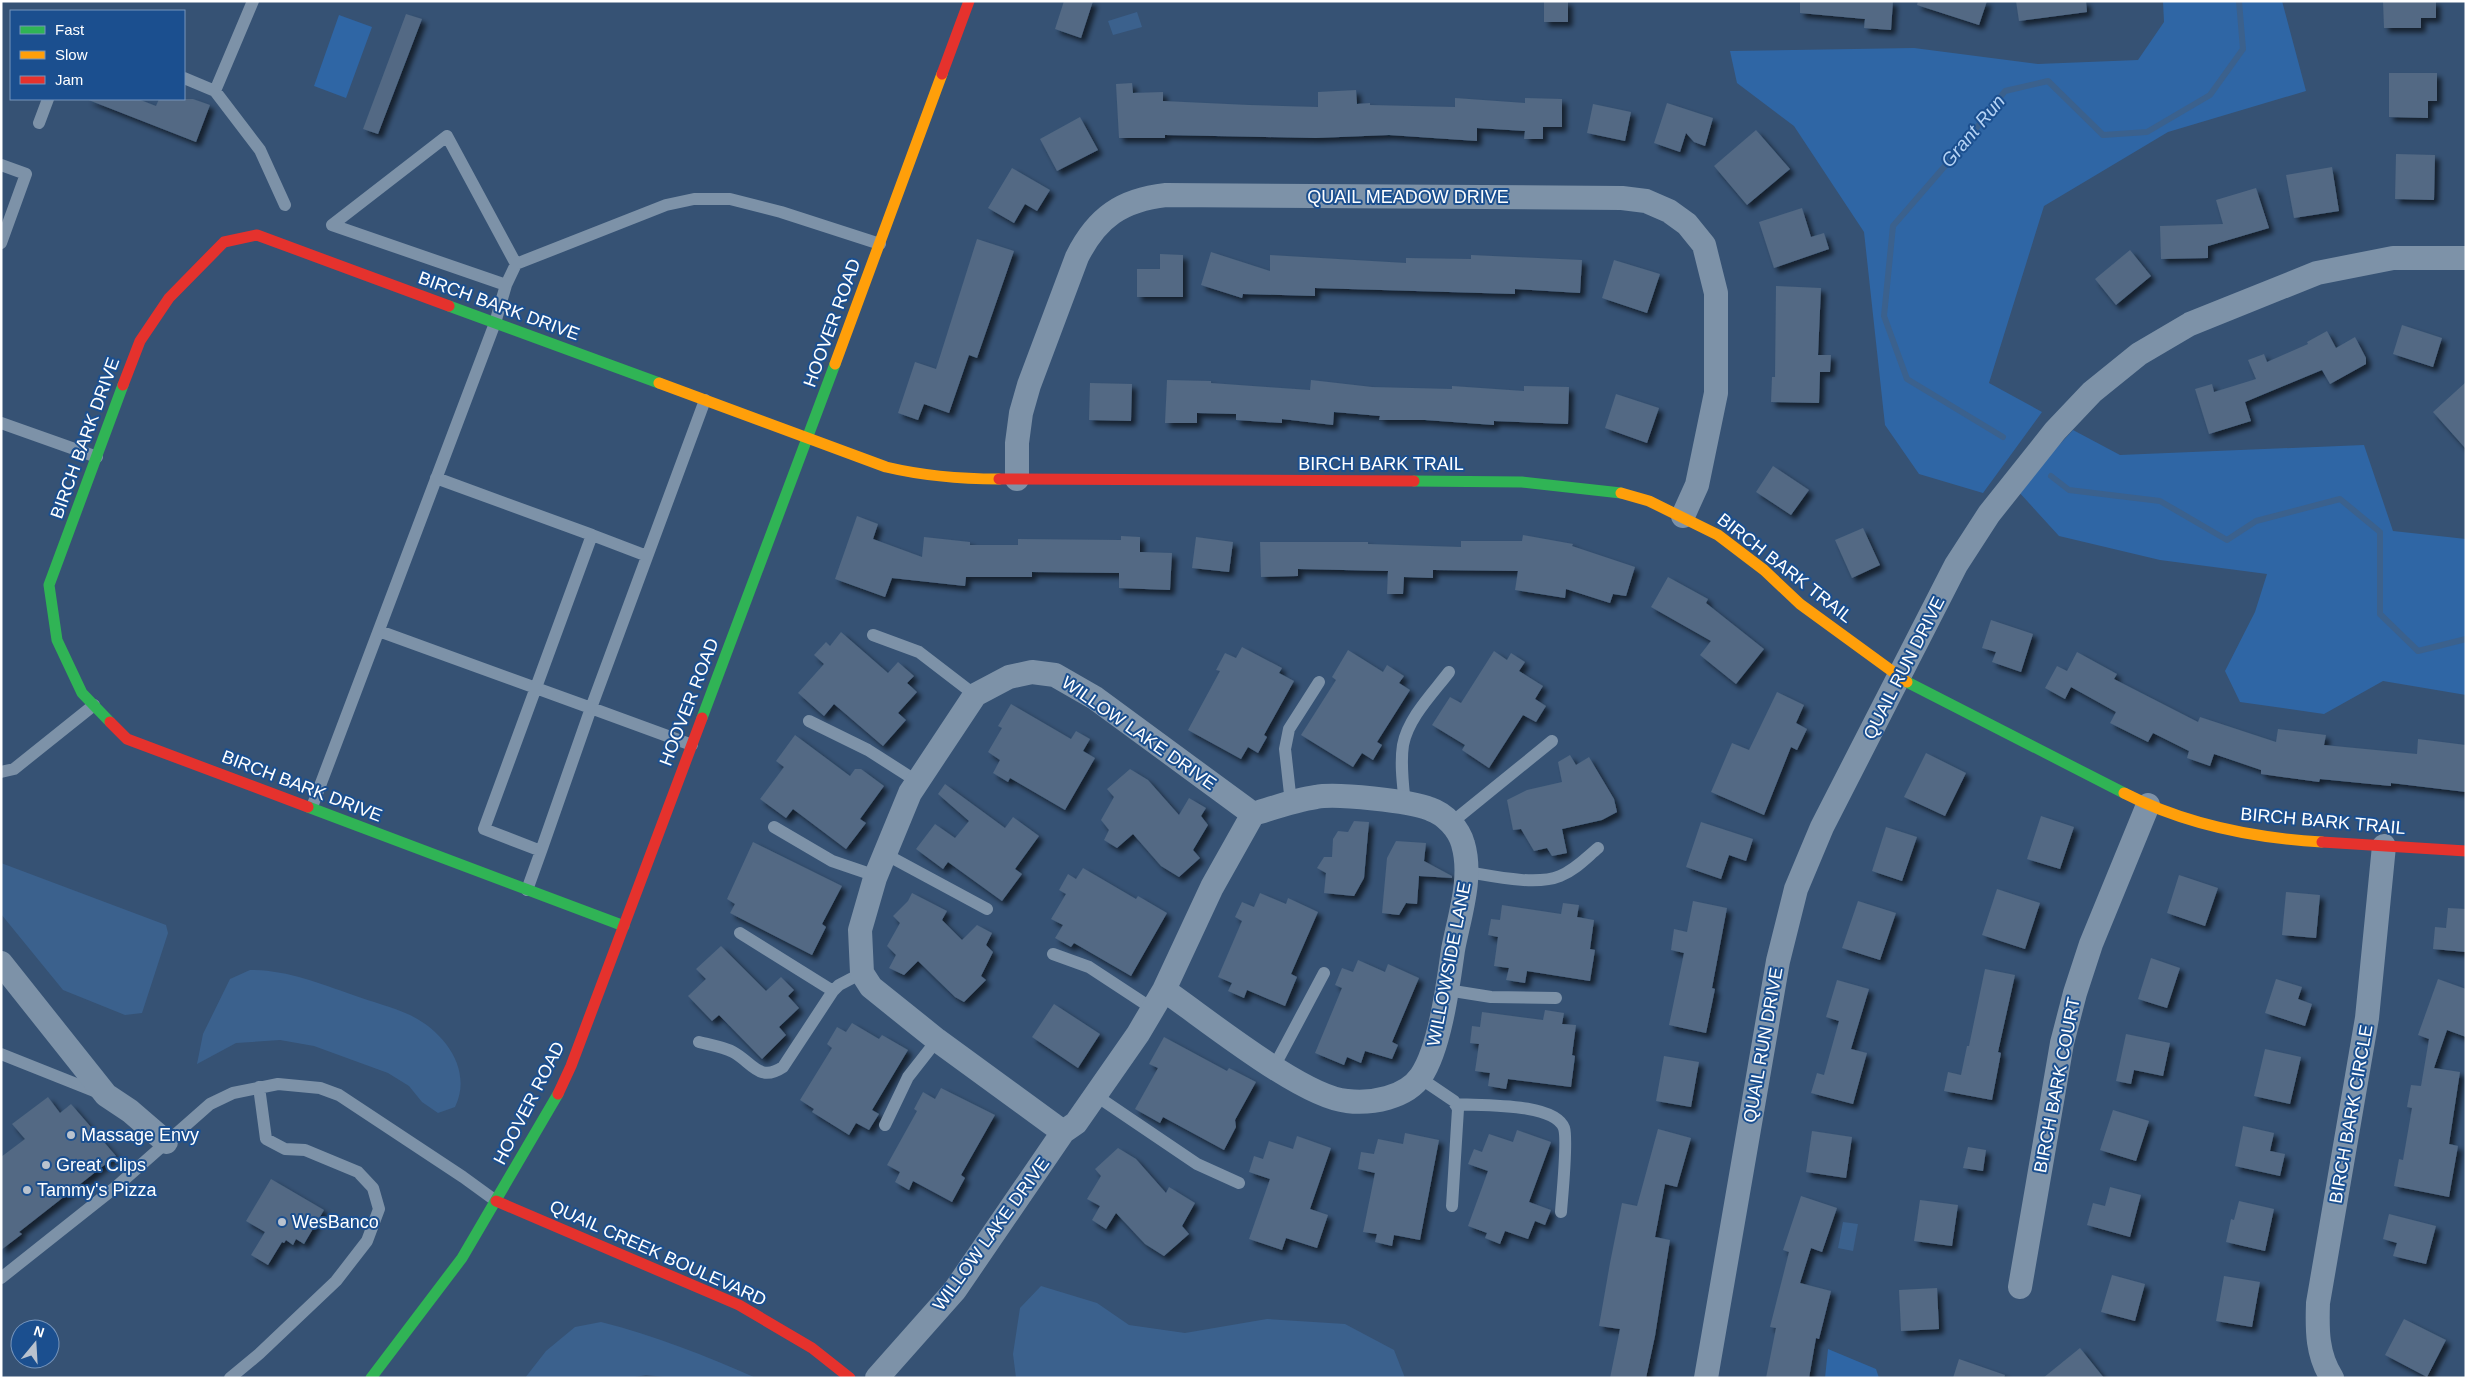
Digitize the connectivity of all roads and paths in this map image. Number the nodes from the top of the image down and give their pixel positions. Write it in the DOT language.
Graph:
graph roads {
  1 [pos="253,1"];
  2 [pos="969,1"];
  3 [pos="185,78"];
  4 [pos="214,91"];
  5 [pos="48,100"];
  6 [pos="39,123"];
  7 [pos="1,165"];
  8 [pos="285,205"];
  9 [pos="1,243"];
  10 [pos="880,244"];
  11 [pos="2466,258"];
  12 [pos="516,264"];
  13 [pos="506,285"];
  14 [pos="495,323"];
  15 [pos="705,400"];
  16 [pos="1,423"];
  17 [pos="807,437"];
  18 [pos="96,457"];
  19 [pos="436,478"];
  20 [pos="1017,480"];
  21 [pos="1683,516"];
  22 [pos="592,535"];
  23 [pos="647,556"];
  24 [pos="379,631"];
  25 [pos="874,635"];
  26 [pos="1449,672"];
  27 [pos="1900,678"];
  28 [pos="1319,682"];
  29 [pos="536,689"];
  30 [pos="975,695"];
  31 [pos="94,705"];
  32 [pos="591,708"];
  33 [pos="809,721"];
  34 [pos="1552,741"];
  35 [pos="692,745"];
  36 [pos="1,772"];
  37 [pos="918,782"];
  38 [pos="1291,803"];
  39 [pos="1405,804"];
  40 [pos="2148,805"];
  41 [pos="312,807"];
  42 [pos="1253,814"];
  43 [pos="1451,823"];
  44 [pos="774,827"];
  45 [pos="2384,846"];
  46 [pos="1598,848"];
  47 [pos="541,851"];
  48 [pos="2466,851"];
  49 [pos="885,854"];
  50 [pos="1467,872"];
  51 [pos="876,876"];
  52 [pos="527,890"];
  53 [pos="987,909"];
  54 [pos="624,926"];
  55 [pos="740,933"];
  56 [pos="1053,954"];
  57 [pos="1,963"];
  58 [pos="862,973"];
  59 [pos="1324,973"];
  60 [pos="1447,990"];
  61 [pos="833,991"];
  62 [pos="1556,998"];
  63 [pos="1159,999"];
  64 [pos="937,1040"];
  65 [pos="698,1042"];
  66 [pos="1,1054"];
  67 [pos="1274,1067"];
  68 [pos="1420,1078"];
  69 [pos="258,1087"];
  70 [pos="106,1095"];
  71 [pos="1095,1095"];
  72 [pos="1456,1104"];
  73 [pos="885,1124"];
  74 [pos="1063,1132"];
  75 [pos="166,1142"];
  76 [pos="1240,1183"];
  77 [pos="496,1202"];
  78 [pos="1452,1206"];
  79 [pos="1561,1212"];
  80 [pos="1,1278"];
  81 [pos="2020,1287"];
  82 [pos="230,1378"];
  83 [pos="371,1378"];
  84 [pos="850,1378"];
  85 [pos="877,1378"];
  86 [pos="1706,1378"];
  87 [pos="2332,1378"];
  1 -- 4 [label="lane"];
  2 -- 10 [label="street, HOOVER ROAD"];
  3 -- 4 [label="lane"];
  4 -- 8 [label="lane"];
  5 -- 6 [label="lane"];
  7 -- 9 [label="lane"];
  10 -- 12 [label="lane"];
  10 -- 17 [label="street, HOOVER ROAD"];
  11 -- 27 [label="street, QUAIL RUN DRIVE"];
  12 -- 13 [label="lane"];
  12 -- 13 [label="lane"];
  13 -- 14 [label="lane"];
  14 -- 15 [label="street, BIRCH BARK DRIVE"];
  14 -- 18 [label="street, BIRCH BARK DRIVE"];
  14 -- 19 [label="lane"];
  15 -- 17 [label="street, BIRCH BARK DRIVE"];
  15 -- 23 [label="lane"];
  16 -- 18 [label="lane"];
  17 -- 20 [label="street, BIRCH BARK TRAIL"];
  17 -- 35 [label="street, HOOVER ROAD"];
  18 -- 31 [label="street, BIRCH BARK DRIVE"];
  19 -- 22 [label="lane"];
  19 -- 24 [label="lane"];
  20 -- 21 [label="street, BIRCH BARK TRAIL"];
  20 -- 21 [label="street, QUAIL MEADOW DRIVE"];
  21 -- 27 [label="street, BIRCH BARK TRAIL"];
  22 -- 23 [label="lane"];
  22 -- 29 [label="lane"];
  23 -- 32 [label="lane"];
  24 -- 29 [label="lane"];
  24 -- 41 [label="lane"];
  25 -- 30 [label="lane"];
  26 -- 39 [label="lane"];
  27 -- 40 [label="street, BIRCH BARK TRAIL"];
  27 -- 86 [label="street, QUAIL RUN DRIVE"];
  28 -- 38 [label="lane"];
  29 -- 32 [label="lane"];
  29 -- 47 [label="lane"];
  30 -- 37 [label="street, WILLOW LAKE DRIVE"];
  30 -- 42 [label="street, WILLOW LAKE DRIVE"];
  31 -- 36 [label="lane"];
  31 -- 41 [label="street, BIRCH BARK DRIVE"];
  32 -- 35 [label="lane"];
  32 -- 47 [label="lane"];
  33 -- 37 [label="lane"];
  34 -- 43 [label="lane"];
  35 -- 54 [label="street, HOOVER ROAD"];
  37 -- 49 [label="street, WILLOW LAKE DRIVE"];
  38 -- 39 [label="street, WILLOWSIDE LANE"];
  38 -- 42 [label="street, WILLOWSIDE LANE"];
  39 -- 43 [label="street, WILLOWSIDE LANE"];
  40 -- 45 [label="street, BIRCH BARK TRAIL"];
  40 -- 81 [label="street, BIRCH BARK COURT"];
  41 -- 52 [label="street, BIRCH BARK DRIVE"];
  42 -- 63 [label="street, WILLOW LAKE DRIVE"];
  43 -- 50 [label="street, WILLOWSIDE LANE"];
  44 -- 51 [label="lane"];
  45 -- 48 [label="street, BIRCH BARK TRAIL"];
  45 -- 87 [label="street, BIRCH BARK CIRCLE"];
  46 -- 50 [label="lane"];
  47 -- 52 [label="lane"];
  49 -- 51 [label="street, WILLOW LAKE DRIVE"];
  49 -- 53 [label="lane"];
  50 -- 60 [label="street, WILLOWSIDE LANE"];
  51 -- 58 [label="street, WILLOW LAKE DRIVE"];
  52 -- 54 [label="street, BIRCH BARK DRIVE"];
  54 -- 77 [label="street, HOOVER ROAD"];
  55 -- 61 [label="lane"];
  56 -- 63 [label="lane"];
  57 -- 70 [label="street"];
  58 -- 61 [label="lane"];
  58 -- 64 [label="street"];
  59 -- 67 [label="lane"];
  60 -- 62 [label="lane"];
  60 -- 68 [label="street, WILLOWSIDE LANE"];
  61 -- 65 [label="lane"];
  63 -- 67 [label="street"];
  63 -- 71 [label="street, WILLOW LAKE DRIVE"];
  64 -- 73 [label="lane"];
  64 -- 74 [label="street"];
  66 -- 70 [label="lane"];
  67 -- 68 [label="street"];
  68 -- 72 [label="lane"];
  69 -- 75 [label="lane"];
  69 -- 77 [label="lane"];
  69 -- 82 [label="lane"];
  70 -- 75 [label="street"];
  71 -- 74 [label="street, WILLOW LAKE DRIVE"];
  71 -- 76 [label="lane"];
  72 -- 78 [label="lane"];
  72 -- 79 [label="lane"];
  74 -- 85 [label="street, WILLOW LAKE DRIVE"];
  75 -- 80 [label="lane"];
  77 -- 83 [label="street, HOOVER ROAD"];
  77 -- 84 [label="street, QUAIL CREEK BOULEVARD"];
}
